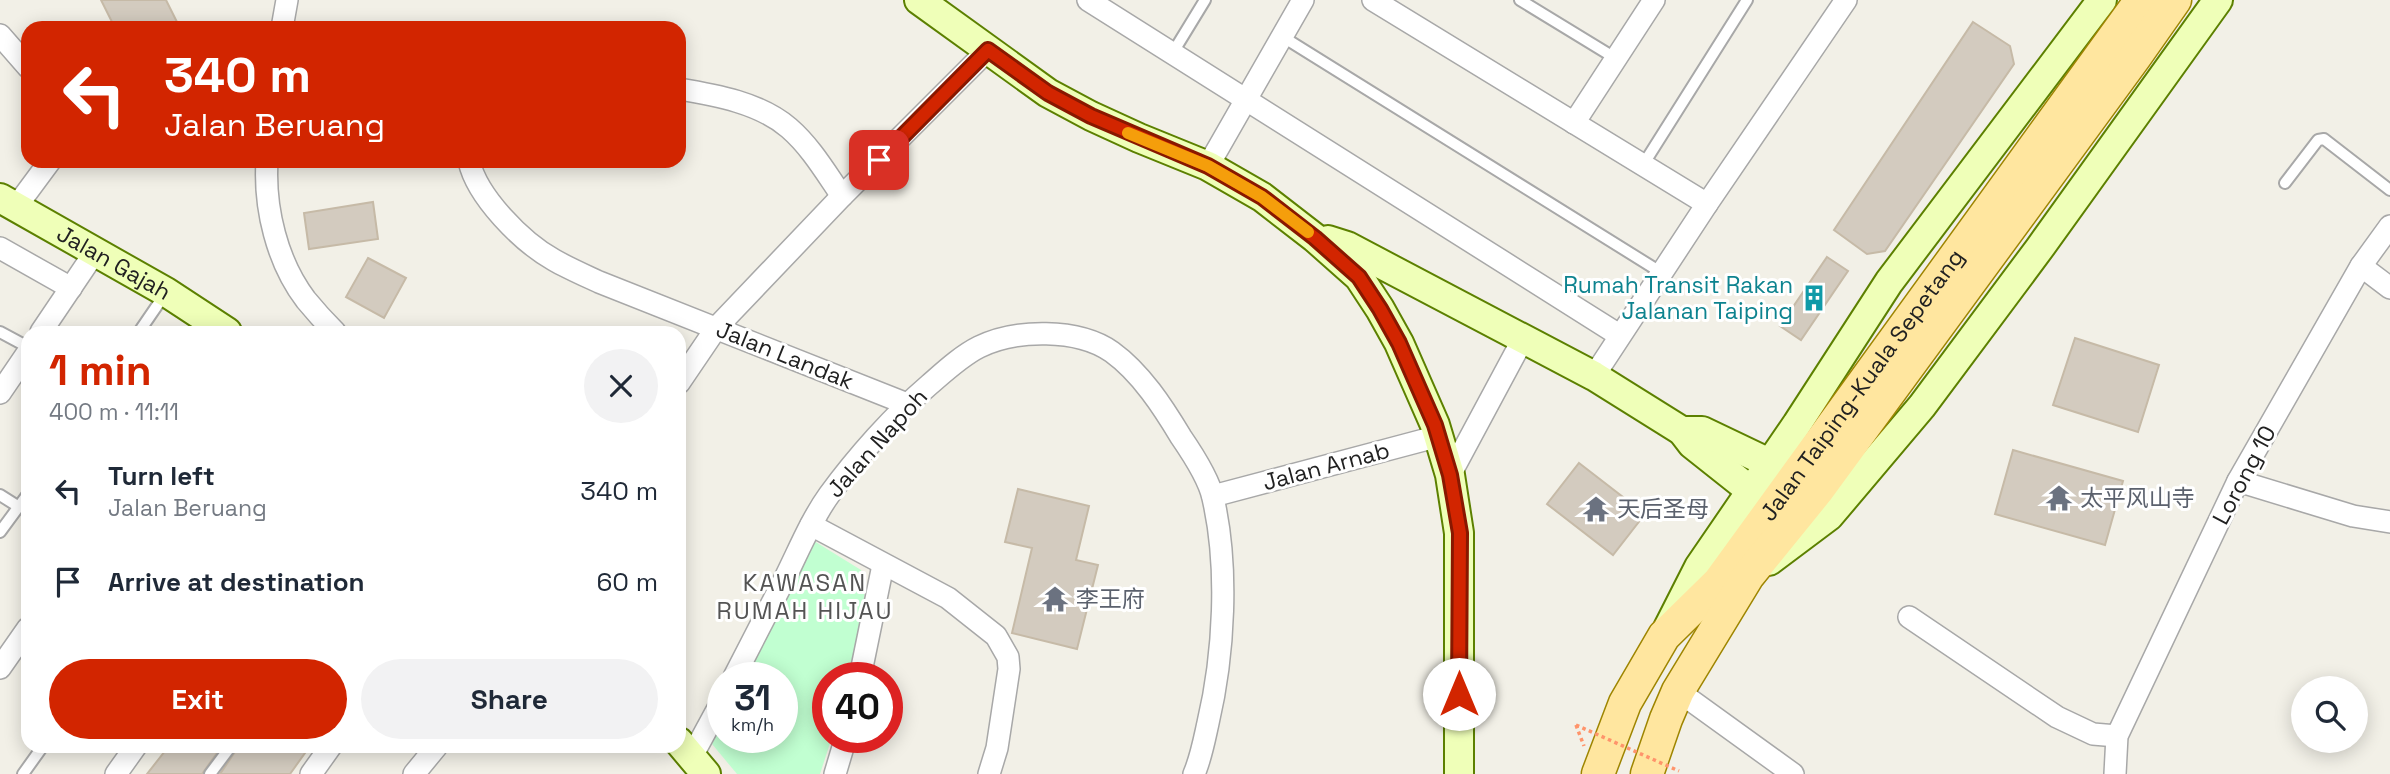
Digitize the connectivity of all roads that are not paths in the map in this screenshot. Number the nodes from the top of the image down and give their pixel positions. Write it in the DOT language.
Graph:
graph roads {
  1 [pos="287,0"];
  2 [pos="1205,0"];
  3 [pos="1303,0"];
  4 [pos="1373,0"];
  5 [pos="1520,0"];
  6 [pos="1654,0"];
  7 [pos="1747,0"];
  8 [pos="1846,0"];
  9 [pos="2102,0"];
  10 [pos="2141,0"];
  11 [pos="2175,0"];
  12 [pos="2218,0"];
  13 [pos="924,2"];
  14 [pos="1101,4"];
  15 [pos="283,21"];
  16 [pos="0,35"];
  17 [pos="1283,37"];
  18 [pos="2124,49"];
  19 [pos="988,50"];
  20 [pos="1172,54"];
  21 [pos="1615,58"];
  22 [pos="21,59"];
  23 [pos="686,91"];
  24 [pos="1246,100"];
  25 [pos="1574,122"];
  26 [pos="1643,165"];
  27 [pos="1208,166"];
  28 [pos="43,168"];
  29 [pos="266,168"];
  30 [pos="473,168"];
  31 [pos="2285,183"];
  32 [pos="2390,190"];
  33 [pos="842,196"];
  34 [pos="8,202"];
  35 [pos="1707,204"];
  36 [pos="2390,226"];
  37 [pos="1315,238"];
  38 [pos="0,248"];
  39 [pos="95,252"];
  40 [pos="2361,266"];
  41 [pos="1662,273"];
  42 [pos="1359,277"];
  43 [pos="1419,285"];
  44 [pos="71,288"];
  45 [pos="2390,288"];
  46 [pos="166,292"];
  47 [pos="45,326"];
  48 [pos="143,326"];
  49 [pos="218,326"];
  50 [pos="330,326"];
  51 [pos="717,327"];
  52 [pos="0,332"];
  53 [pos="1619,335"];
  54 [pos="1522,340"];
  55 [pos="21,346"];
  56 [pos="21,361"];
  57 [pos="686,373"];
  58 [pos="1594,376"];
  59 [pos="0,393"];
  60 [pos="907,404"];
  61 [pos="1682,431"];
  62 [pos="1439,436"];
  63 [pos="1769,463"];
  64 [pos="1450,475"];
  65 [pos="2238,481"];
  66 [pos="1750,490"];
  67 [pos="0,495"];
  68 [pos="1213,496"];
  69 [pos="21,504"];
  70 [pos="19,507"];
  71 [pos="2390,522"];
  72 [pos="811,525"];
  73 [pos="0,532"];
  74 [pos="883,565"];
  75 [pos="1748,576"];
  76 [pos="1909,617"];
  77 [pos="1664,636"];
  78 [pos="21,638"];
  79 [pos="742,662"];
  80 [pos="863,662"];
  81 [pos="0,668"];
  82 [pos="1678,691"];
  83 [pos="707,729"];
  84 [pos="2117,736"];
  85 [pos="38,753"];
  86 [pos="131,753"];
  87 [pos="225,753"];
  88 [pos="326,753"];
  89 [pos="431,753"];
  90 [pos="841,753"];
  91 [pos="692,758"];
  92 [pos="23,774"];
  93 [pos="116,774"];
  94 [pos="210,774"];
  95 [pos="311,774"];
  96 [pos="414,774"];
  97 [pos="835,774"];
  98 [pos="989,774"];
  99 [pos="1194,774"];
  100 [pos="1459,774"];
  101 [pos="1598,774"];
  102 [pos="1647,774"];
  103 [pos="1793,774"];
  104 [pos="2115,774"];
  1 -- 15 [label="street"];
  2 -- 20 [label="lane"];
  3 -- 17 [label="street"];
  4 -- 25 [label="street"];
  5 -- 21 [label="lane"];
  6 -- 21 [label="street"];
  7 -- 26 [label="lane"];
  8 -- 35 [label="street"];
  9 -- 63 [label="main road"];
  10 -- 18 [label="main road, Jalan Taiping-Kuala Sepetang"];
  11 -- 18 [label="main road, Jalan Taiping-Kuala Sepetang"];
  12 -- 75 [label="main road"];
  13 -- 19 [label="main road"];
  14 -- 20 [label="street"];
  16 -- 22 [label="street"];
  17 -- 24 [label="street"];
  17 -- 41 [label="lane"];
  18 -- 75 [label="main road, Jalan Taiping-Kuala Sepetang"];
  18 -- 77 [label="main road, Jalan Taiping-Kuala Sepetang"];
  19 -- 27 [label="main road"];
  19 -- 33 [label="street"];
  20 -- 24 [label="street"];
  21 -- 25 [label="street"];
  23 -- 33 [label="street"];
  24 -- 27 [label="street"];
  24 -- 53 [label="street"];
  25 -- 26 [label="street"];
  26 -- 35 [label="street"];
  27 -- 37 [label="main road"];
  28 -- 34 [label="street"];
  29 -- 50 [label="street"];
  30 -- 51 [label="street, Jalan Landak"];
  31 -- 32 [label="lane"];
  33 -- 51 [label="street"];
  34 -- 39 [label="main road, Jalan Gajah"];
  35 -- 41 [label="street"];
  36 -- 40 [label="street, Lorong 10"];
  37 -- 42 [label="main road"];
  37 -- 43 [label="main road"];
  38 -- 44 [label="street, Jalan Gajah"];
  39 -- 44 [label="street"];
  39 -- 46 [label="main road, Jalan Gajah"];
  40 -- 45 [label="street"];
  40 -- 65 [label="street, Lorong 10"];
  41 -- 53 [label="street"];
  42 -- 43 [label="main road"];
  42 -- 62 [label="main road"];
  43 -- 54 [label="main road"];
  44 -- 47 [label="street"];
  46 -- 48 [label="lane"];
  46 -- 49 [label="main road, Jalan Gajah"];
  51 -- 57 [label="street"];
  51 -- 60 [label="street, Jalan Landak"];
  52 -- 55 [label="lane"];
  53 -- 58 [label="street"];
  54 -- 58 [label="main road"];
  54 -- 64 [label="street"];
  56 -- 59 [label="street"];
  58 -- 61 [label="main road"];
  60 -- 68 [label="street, Jalan Napoh"];
  60 -- 72 [label="street, Jalan Napoh"];
  61 -- 63 [label="main road"];
  61 -- 66 [label="main road"];
  62 -- 64 [label="main road"];
  62 -- 68 [label="street, Jalan Arnab"];
  63 -- 66 [label="main road"];
  64 -- 100 [label="main road"];
  65 -- 71 [label="street"];
  65 -- 84 [label="street, Lorong 10"];
  66 -- 77 [label="main road"];
  67 -- 70 [label="lane"];
  68 -- 99 [label="street, Jalan Napoh"];
  69 -- 70 [label="lane"];
  70 -- 73 [label="lane"];
  72 -- 74 [label="street"];
  72 -- 79 [label="street, Jalan Napoh"];
  74 -- 80 [label="street"];
  74 -- 98 [label="street"];
  75 -- 82 [label="main road, Jalan Taiping-Kuala Sepetang"];
  76 -- 84 [label="street"];
  77 -- 101 [label="main road, Jalan Taiping-Kuala Sepetang"];
  78 -- 81 [label="street"];
  82 -- 102 [label="main road, Jalan Taiping-Kuala Sepetang"];
  82 -- 103 [label="street"];
  83 -- 91 [label="street"];
  84 -- 104 [label="street, Lorong 10"];
  85 -- 92 [label="lane"];
  86 -- 93 [label="street"];
  87 -- 94 [label="lane"];
  88 -- 95 [label="street"];
  89 -- 96 [label="street"];
  90 -- 97 [label="street"];
}
